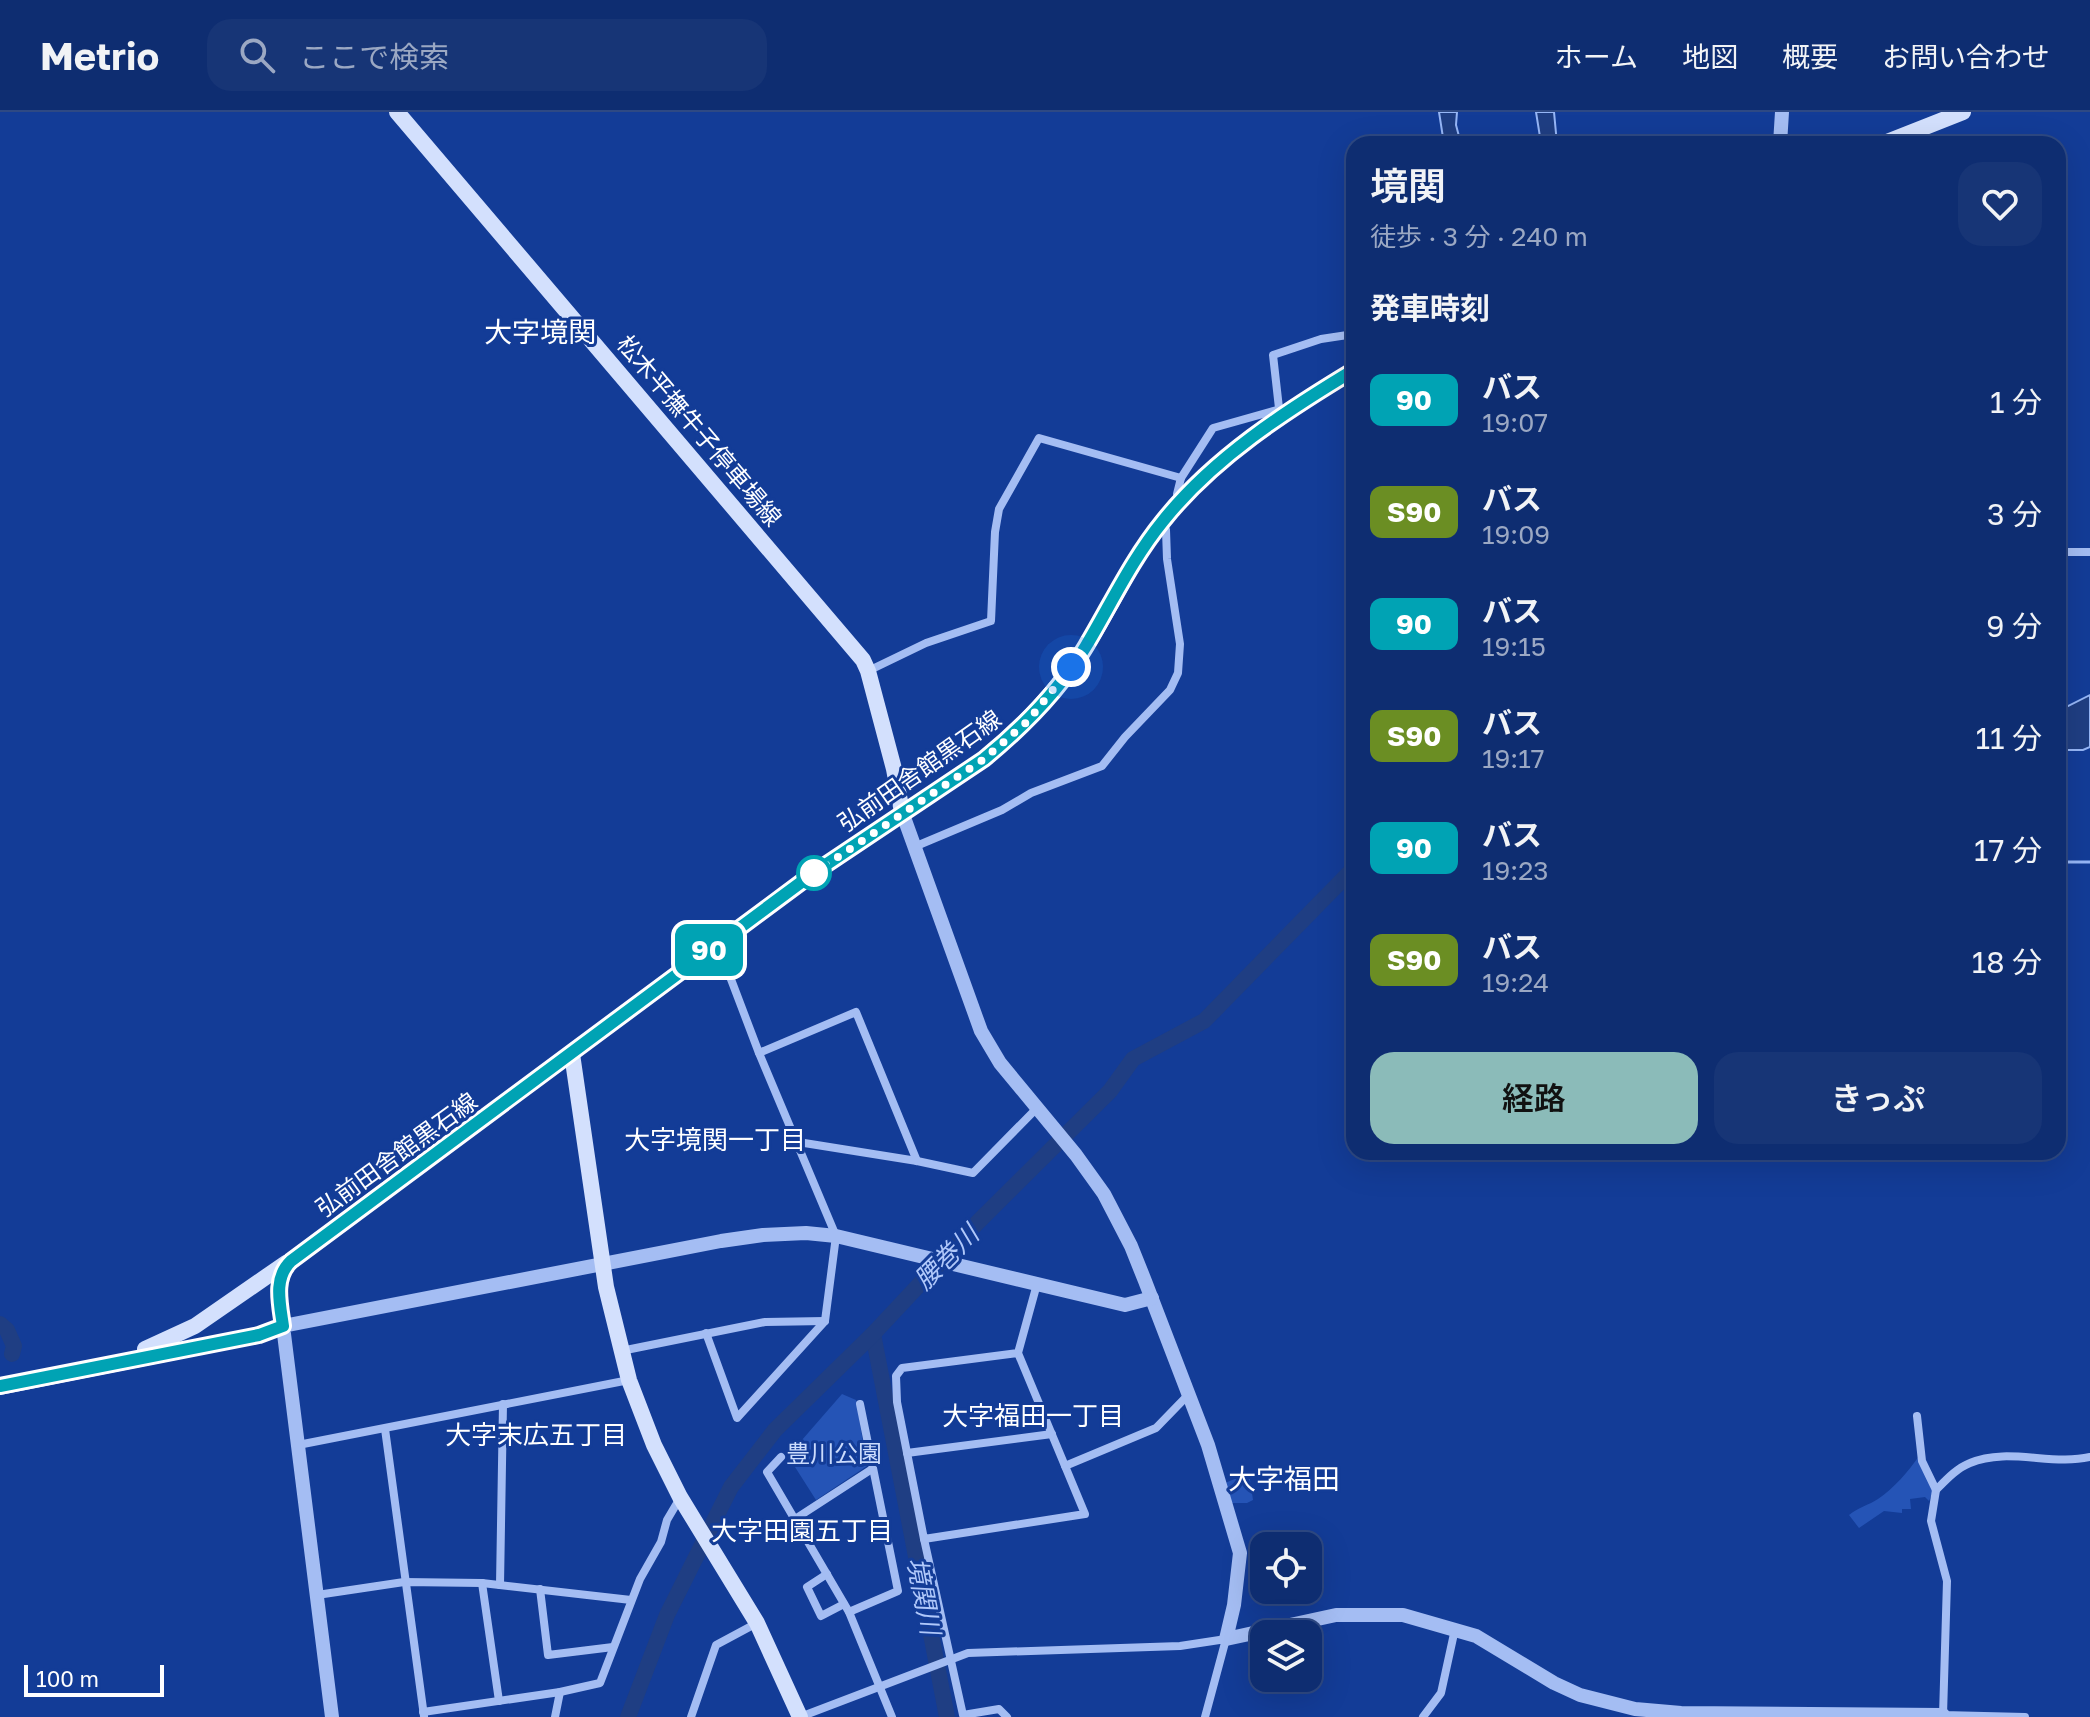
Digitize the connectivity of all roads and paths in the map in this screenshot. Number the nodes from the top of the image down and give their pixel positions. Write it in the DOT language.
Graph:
graph roads {
  1 [pos="397,112"];
  2 [pos="1782,112"];
  3 [pos="1963,112"];
  4 [pos="1780,136"];
  5 [pos="1902,136"];
  6 [pos="1346,335"];
  7 [pos="1346,375"];
  8 [pos="1279,414"];
  9 [pos="1181,478"];
  10 [pos="1179,502"];
  11 [pos="1162,521"];
  12 [pos="2066,552"];
  13 [pos="2090,552"];
  14 [pos="868,671"];
  15 [pos="902,812"];
  16 [pos="914,847"];
  17 [pos="718,944"];
  18 [pos="759,1053"];
  19 [pos="572,1054"];
  20 [pos="1037,1108"];
  21 [pos="798,1142"];
  22 [pos="917,1161"];
  23 [pos="836,1236"];
  24 [pos="291,1261"];
  25 [pos="603,1264"];
  26 [pos="1037,1284"];
  27 [pos="1152,1298"];
  28 [pos="825,1321"];
  29 [pos="283,1326"];
  30 [pos="706,1333"];
  31 [pos="145,1349"];
  32 [pos="621,1351"];
  33 [pos="1018,1353"];
  34 [pos="0,1377"];
  35 [pos="629,1380"];
  36 [pos="0,1387"];
  37 [pos="1190,1393"];
  38 [pos="503,1404"];
  39 [pos="860,1404"];
  40 [pos="1917,1416"];
  41 [pos="385,1429"];
  42 [pos="1052,1434"];
  43 [pos="298,1445"];
  44 [pos="907,1453"];
  45 [pos="781,1457"];
  46 [pos="2090,1457"];
  47 [pos="1065,1466"];
  48 [pos="872,1469"];
  49 [pos="1936,1490"];
  50 [pos="680,1497"];
  51 [pos="795,1519"];
  52 [pos="924,1539"];
  53 [pos="827,1574"];
  54 [pos="404,1582"];
  55 [pos="482,1583"];
  56 [pos="500,1585"];
  57 [pos="540,1589"];
  58 [pos="317,1595"];
  59 [pos="631,1600"];
  60 [pos="846,1608"];
  61 [pos="757,1623"];
  62 [pos="1455,1628"];
  63 [pos="1226,1639"];
  64 [pos="613,1647"];
  65 [pos="949,1660"];
  66 [pos="881,1687"];
  67 [pos="560,1692"];
  68 [pos="499,1701"];
  69 [pos="424,1715"];
  70 [pos="1732,1715"];
  71 [pos="1943,1716"];
  72 [pos="332,1717"];
  73 [pos="555,1717"];
  74 [pos="691,1717"];
  75 [pos="800,1717"];
  76 [pos="892,1717"];
  77 [pos="1007,1717"];
  78 [pos="1205,1717"];
  79 [pos="1423,1717"];
  80 [pos="2025,1717"];
  1 -- 14 [label="main road, 松木平撫牛子停車場線"];
  2 -- 4 [label="street"];
  3 -- 5 [label="main road"];
  6 -- 8 [label="street"];
  7 -- 8 [label="main road, 弘前田舎館黒石線"];
  8 -- 9 [label="street"];
  8 -- 10 [label="main road, 弘前田舎館黒石線"];
  9 -- 10 [label="street"];
  9 -- 14 [label="street"];
  10 -- 11 [label="main road, 弘前田舎館黒石線"];
  11 -- 15 [label="main road, 弘前田舎館黒石線"];
  11 -- 16 [label="street"];
  12 -- 13 [label="street"];
  14 -- 15 [label="main road, 松木平撫牛子停車場線"];
  15 -- 16 [label="street"];
  15 -- 17 [label="main road, 弘前田舎館黒石線"];
  16 -- 20 [label="street"];
  17 -- 18 [label="street"];
  17 -- 19 [label="main road, 弘前田舎館黒石線"];
  18 -- 21 [label="street"];
  18 -- 22 [label="street"];
  19 -- 24 [label="main road, 弘前田舎館黒石線"];
  19 -- 25 [label="main road"];
  20 -- 22 [label="street"];
  20 -- 27 [label="street"];
  21 -- 22 [label="street"];
  21 -- 23 [label="street"];
  23 -- 25 [label="street"];
  23 -- 26 [label="street"];
  23 -- 28 [label="street"];
  24 -- 29 [label="main road"];
  24 -- 31 [label="main road, 弘前田舎館黒石線"];
  25 -- 29 [label="street"];
  25 -- 32 [label="main road"];
  26 -- 27 [label="street"];
  26 -- 33 [label="street"];
  27 -- 37 [label="street"];
  28 -- 30 [label="street"];
  28 -- 30 [label="street"];
  29 -- 31 [label="main road, 弘前田舎館黒石線"];
  29 -- 36 [label="main road"];
  29 -- 43 [label="street"];
  30 -- 32 [label="street"];
  31 -- 34 [label="main road, 弘前田舎館黒石線"];
  32 -- 35 [label="main road"];
  33 -- 42 [label="street"];
  33 -- 44 [label="street"];
  35 -- 38 [label="street"];
  35 -- 50 [label="main road"];
  37 -- 47 [label="street"];
  37 -- 63 [label="street"];
  38 -- 41 [label="street"];
  38 -- 56 [label="street"];
  39 -- 48 [label="street"];
  40 -- 49 [label="street"];
  41 -- 43 [label="street"];
  41 -- 54 [label="street"];
  42 -- 44 [label="street"];
  42 -- 47 [label="street"];
  43 -- 58 [label="street"];
  44 -- 52 [label="street"];
  45 -- 51 [label="street"];
  46 -- 49 [label="street"];
  47 -- 52 [label="street"];
  48 -- 51 [label="street"];
  48 -- 60 [label="street"];
  49 -- 71 [label="street"];
  50 -- 59 [label="street"];
  50 -- 61 [label="main road"];
  51 -- 53 [label="street"];
  52 -- 65 [label="street"];
  53 -- 60 [label="street"];
  53 -- 60 [label="street"];
  54 -- 55 [label="street"];
  54 -- 58 [label="street"];
  54 -- 69 [label="street"];
  55 -- 56 [label="street"];
  55 -- 68 [label="street"];
  56 -- 57 [label="street"];
  57 -- 59 [label="street"];
  57 -- 64 [label="street"];
  58 -- 72 [label="street"];
  59 -- 64 [label="street"];
  60 -- 66 [label="street"];
  61 -- 74 [label="street"];
  61 -- 75 [label="main road"];
  62 -- 63 [label="street"];
  62 -- 70 [label="street"];
  62 -- 79 [label="street"];
  63 -- 65 [label="street"];
  63 -- 78 [label="street"];
  64 -- 67 [label="street"];
  65 -- 66 [label="street"];
  65 -- 77 [label="street"];
  66 -- 75 [label="street"];
  66 -- 76 [label="street"];
  67 -- 68 [label="street"];
  67 -- 73 [label="street"];
  68 -- 69 [label="street"];
  70 -- 71 [label="street"];
  71 -- 80 [label="street"];
}
